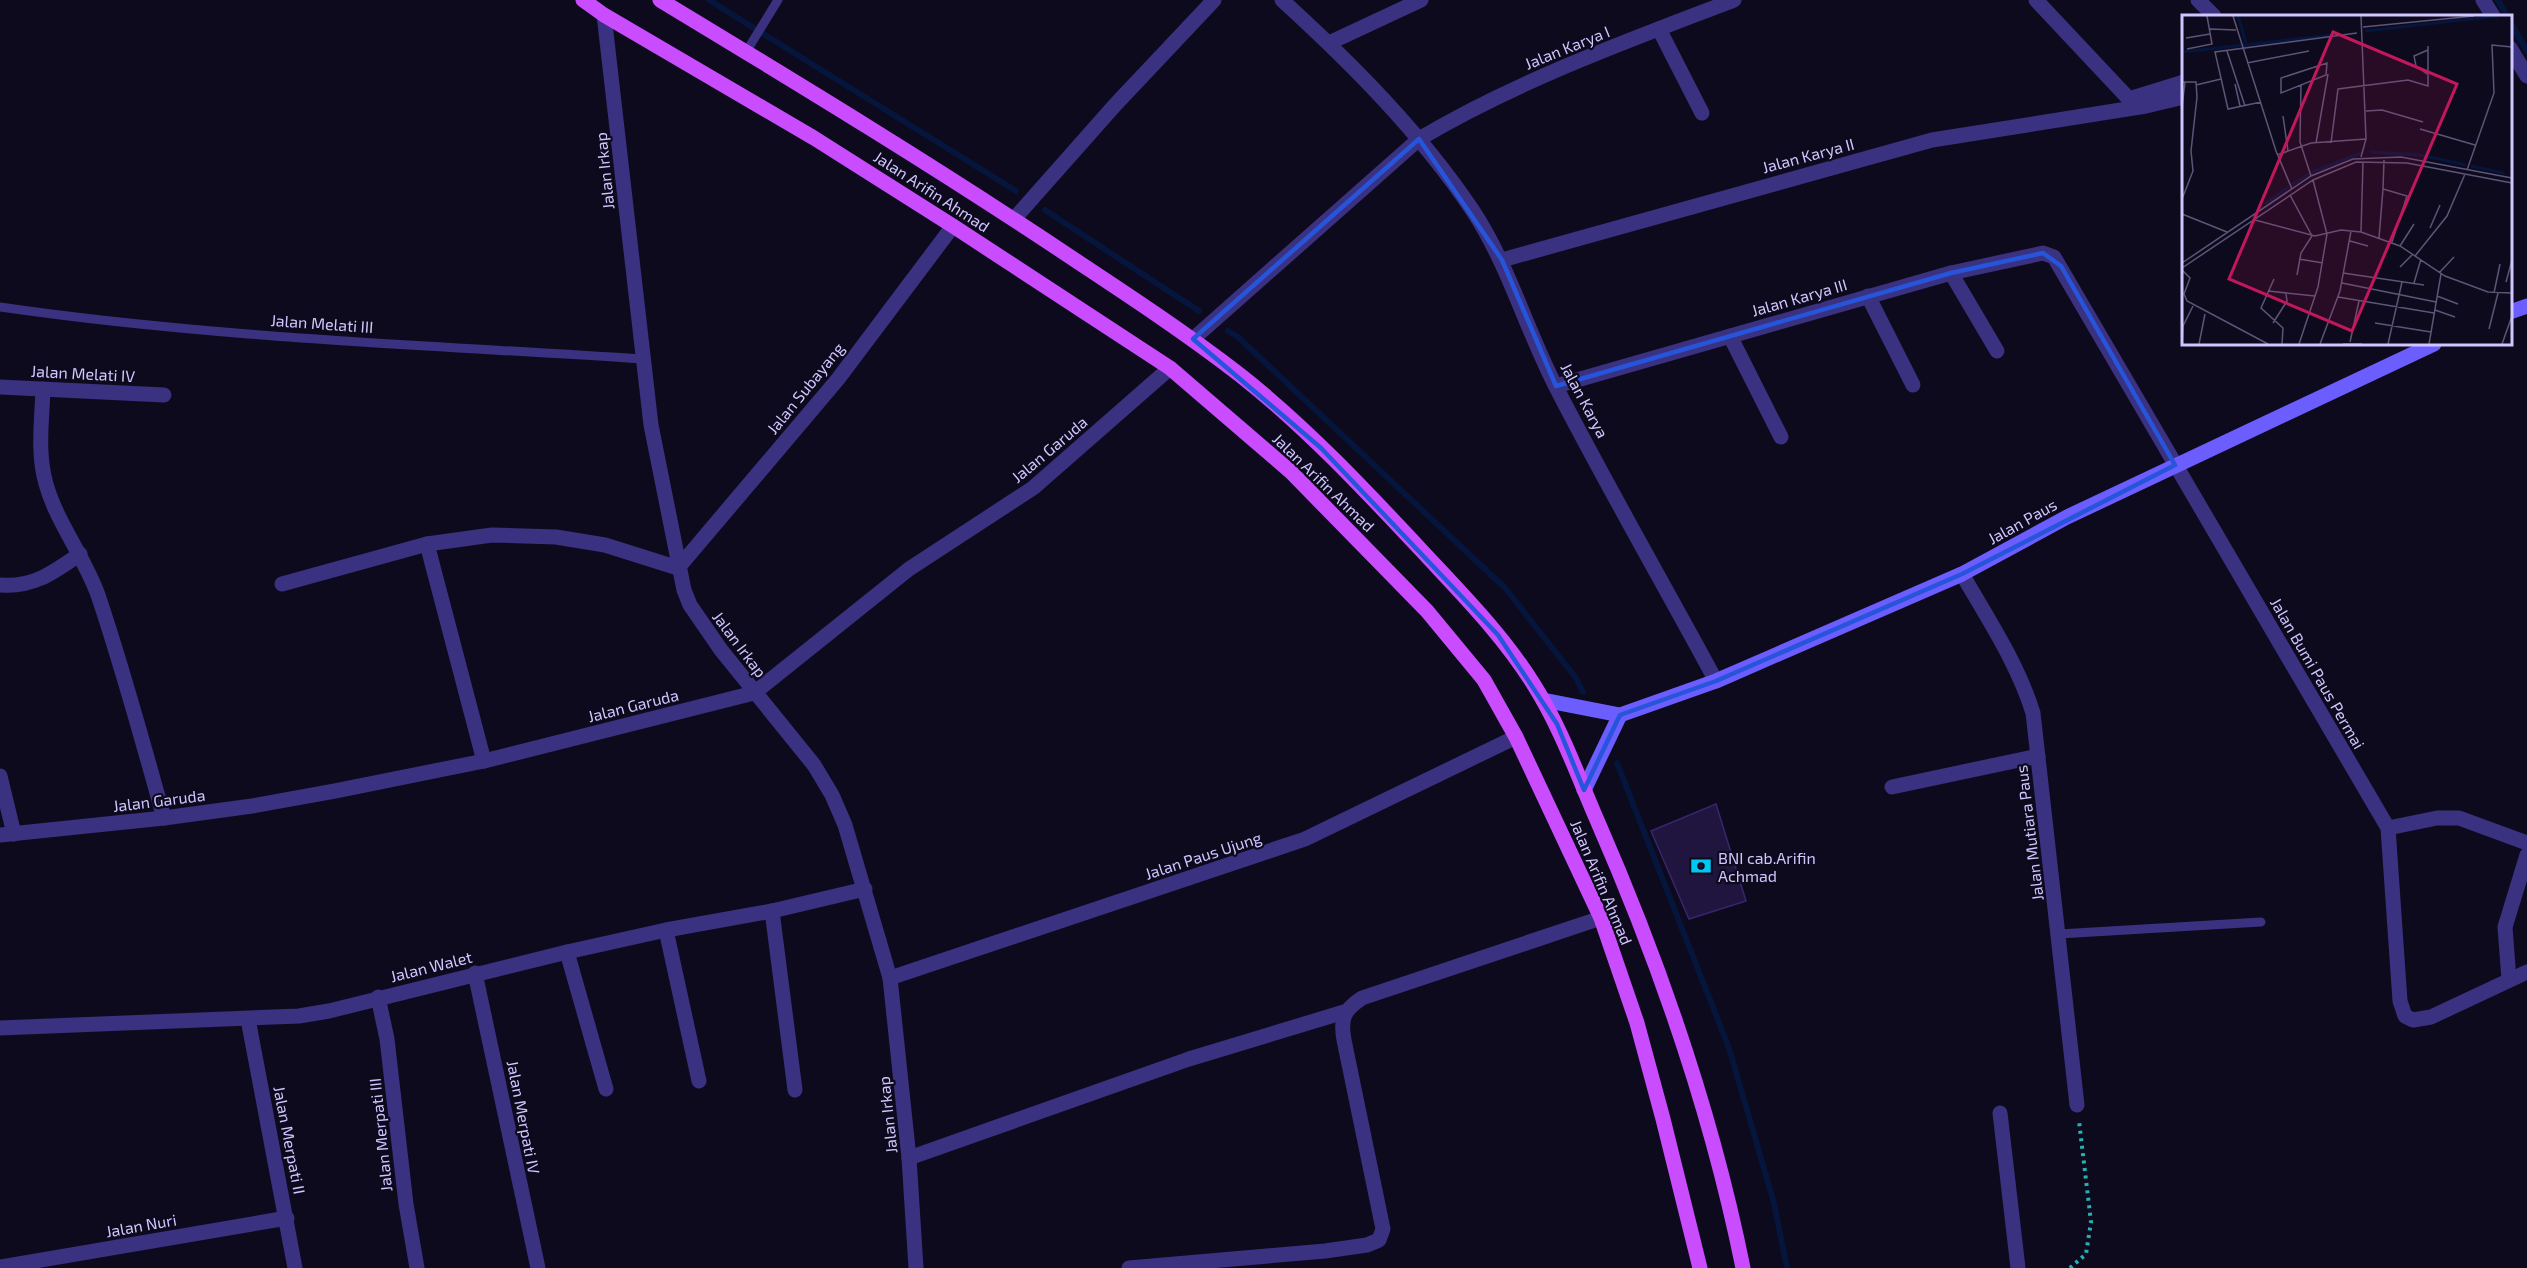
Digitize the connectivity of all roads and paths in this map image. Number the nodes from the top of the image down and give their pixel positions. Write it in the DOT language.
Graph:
graph roads {
  1 [pos="583,0"];
  2 [pos="778,0"];
  3 [pos="1214,0"];
  4 [pos="1282,0"];
  5 [pos="1421,0"];
  6 [pos="1734,0"];
  7 [pos="2036,0"];
  8 [pos="2198,0"];
  9 [pos="2483,0"];
  10 [pos="670,3"];
  11 [pos="604,15"];
  12 [pos="2213,15"];
  13 [pos="2492,15"];
  14 [pos="1659,29"];
  15 [pos="1329,43"];
  16 [pos="2512,50"];
  17 [pos="746,52"];
  18 [pos="2527,76"];
  19 [pos="2182,83"];
  20 [pos="2182,98"];
  21 [pos="1702,113"];
  22 [pos="1419,139"];
  23 [pos="1014,219"];
  24 [pos="953,226"];
  25 [pos="2054,257"];
  26 [pos="1502,260"];
  27 [pos="1951,273"];
  28 [pos="1868,296"];
  29 [pos="2527,306"];
  30 [pos="0,307"];
  31 [pos="2512,312"];
  32 [pos="1730,336"];
  33 [pos="1193,339"];
  34 [pos="2432,345"];
  35 [pos="1997,351"];
  36 [pos="644,359"];
  37 [pos="1170,368"];
  38 [pos="1913,385"];
  39 [pos="1556,386"];
  40 [pos="0,387"];
  41 [pos="43,389"];
  42 [pos="164,395"];
  43 [pos="1781,437"];
  44 [pos="2175,465"];
  45 [pos="428,544"];
  46 [pos="80,554"];
  47 [pos="678,568"];
  48 [pos="1962,574"];
  49 [pos="282,584"];
  50 [pos="0,585"];
  51 [pos="1716,681"];
  52 [pos="754,693"];
  53 [pos="1543,700"];
  54 [pos="1620,715"];
  55 [pos="1516,737"];
  56 [pos="2038,756"];
  57 [pos="484,761"];
  58 [pos="0,776"];
  59 [pos="1892,787"];
  60 [pos="1584,790"];
  61 [pos="164,818"];
  62 [pos="2388,828"];
  63 [pos="7,835"];
  64 [pos="2527,843"];
  65 [pos="2527,855"];
  66 [pos="865,889"];
  67 [pos="772,911"];
  68 [pos="1601,918"];
  69 [pos="2261,922"];
  70 [pos="666,930"];
  71 [pos="2059,934"];
  72 [pos="567,952"];
  73 [pos="2527,972"];
  74 [pos="475,973"];
  75 [pos="890,978"];
  76 [pos="2509,980"];
  77 [pos="378,997"];
  78 [pos="1344,1012"];
  79 [pos="248,1019"];
  80 [pos="0,1028"];
  81 [pos="699,1081"];
  82 [pos="606,1089"];
  83 [pos="795,1090"];
  84 [pos="2077,1105"];
  85 [pos="2000,1113"];
  86 [pos="909,1158"];
  87 [pos="287,1218"];
  88 [pos="0,1267"];
  89 [pos="295,1268"];
  90 [pos="417,1268"];
  91 [pos="538,1268"];
  92 [pos="916,1268"];
  93 [pos="1128,1268"];
  94 [pos="1700,1268"];
  95 [pos="1743,1268"];
  96 [pos="2018,1268"];
  97 [pos="2070,1268"];
  1 -- 11 [label="main road, Jalan Arifin Ahmad"];
  2 -- 17 [label="lane"];
  3 -- 23 [label="street"];
  4 -- 15 [label="street, Jalan Karya"];
  5 -- 15 [label="street"];
  6 -- 14 [label="street, Jalan Karya I"];
  7 -- 19 [label="street"];
  8 -- 12 [label="street"];
  9 -- 13 [label="street"];
  10 -- 17 [label="main road, Jalan Arifin Ahmad"];
  11 -- 24 [label="main road, Jalan Arifin Ahmad"];
  11 -- 36 [label="street, Jalan Irkap"];
  14 -- 21 [label="street"];
  14 -- 22 [label="street, Jalan Karya I"];
  15 -- 22 [label="street, Jalan Karya"];
  16 -- 18 [label="street"];
  17 -- 23 [label="main road, Jalan Arifin Ahmad"];
  20 -- 26 [label="street, Jalan Karya II"];
  22 -- 26 [label="street, Jalan Karya"];
  22 -- 33 [label="street"];
  23 -- 33 [label="main road, Jalan Arifin Ahmad"];
  24 -- 37 [label="main road, Jalan Arifin Ahmad"];
  24 -- 47 [label="street, Jalan Subayang"];
  25 -- 27 [label="street, Jalan Karya III"];
  25 -- 44 [label="street, Jalan Bumi Paus Permai"];
  26 -- 39 [label="street, Jalan Karya"];
  27 -- 28 [label="street, Jalan Karya III"];
  27 -- 35 [label="street"];
  28 -- 32 [label="street, Jalan Karya III"];
  28 -- 38 [label="street"];
  29 -- 31 [label="main road"];
  30 -- 36 [label="lane, Jalan Melati III"];
  32 -- 39 [label="street, Jalan Karya III"];
  32 -- 43 [label="street"];
  33 -- 53 [label="main road, Jalan Arifin Ahmad"];
  34 -- 44 [label="main road, Jalan Paus"];
  36 -- 47 [label="street, Jalan Irkap"];
  37 -- 52 [label="street, Jalan Garuda"];
  37 -- 55 [label="main road, Jalan Arifin Ahmad"];
  39 -- 51 [label="street, Jalan Karya"];
  40 -- 41 [label="street, Jalan Melati IV"];
  41 -- 42 [label="street, Jalan Melati IV"];
  41 -- 46 [label="street"];
  44 -- 48 [label="main road, Jalan Paus"];
  44 -- 62 [label="street, Jalan Bumi Paus Permai"];
  45 -- 47 [label="street"];
  45 -- 49 [label="street"];
  45 -- 57 [label="street"];
  46 -- 50 [label="street"];
  46 -- 61 [label="street"];
  47 -- 52 [label="street, Jalan Irkap"];
  48 -- 51 [label="main road, Jalan Paus"];
  48 -- 56 [label="street, Jalan Mutiara Paus"];
  51 -- 54 [label="main road, Jalan Paus"];
  52 -- 57 [label="street, Jalan Garuda"];
  52 -- 66 [label="street, Jalan Irkap"];
  53 -- 54 [label="main road"];
  53 -- 60 [label="main road, Jalan Arifin Ahmad"];
  54 -- 60 [label="main road"];
  55 -- 68 [label="main road, Jalan Arifin Ahmad"];
  55 -- 75 [label="street, Jalan Paus Ujung"];
  56 -- 59 [label="street"];
  56 -- 71 [label="street, Jalan Mutiara Paus"];
  57 -- 61 [label="street, Jalan Garuda"];
  58 -- 63 [label="street"];
  60 -- 95 [label="main road, Jalan Arifin Ahmad"];
  61 -- 63 [label="street, Jalan Garuda"];
  62 -- 64 [label="street"];
  62 -- 76 [label="street, Jalan Bumi Paus Permai"];
  65 -- 76 [label="street"];
  66 -- 67 [label="street, Jalan Walet"];
  66 -- 75 [label="street, Jalan Irkap"];
  67 -- 70 [label="street, Jalan Walet"];
  67 -- 83 [label="street"];
  68 -- 78 [label="street"];
  68 -- 94 [label="main road, Jalan Arifin Ahmad"];
  69 -- 71 [label="lane"];
  70 -- 72 [label="street, Jalan Walet"];
  70 -- 81 [label="street"];
  71 -- 84 [label="street, Jalan Mutiara Paus"];
  72 -- 74 [label="street, Jalan Walet"];
  72 -- 82 [label="street"];
  73 -- 76 [label="street, Jalan Bumi Paus Permai"];
  74 -- 77 [label="street, Jalan Walet"];
  74 -- 91 [label="street, Jalan Merpati IV"];
  75 -- 86 [label="street, Jalan Irkap"];
  77 -- 79 [label="street, Jalan Walet"];
  77 -- 90 [label="street, Jalan Merpati III"];
  78 -- 86 [label="street"];
  78 -- 93 [label="street"];
  79 -- 80 [label="street, Jalan Walet"];
  79 -- 87 [label="street, Jalan Merpati II"];
  84 -- 97 [label="path"];
  85 -- 96 [label="street"];
  86 -- 92 [label="street, Jalan Irkap"];
  87 -- 88 [label="street, Jalan Nuri"];
  87 -- 89 [label="street, Jalan Merpati II"];
}
